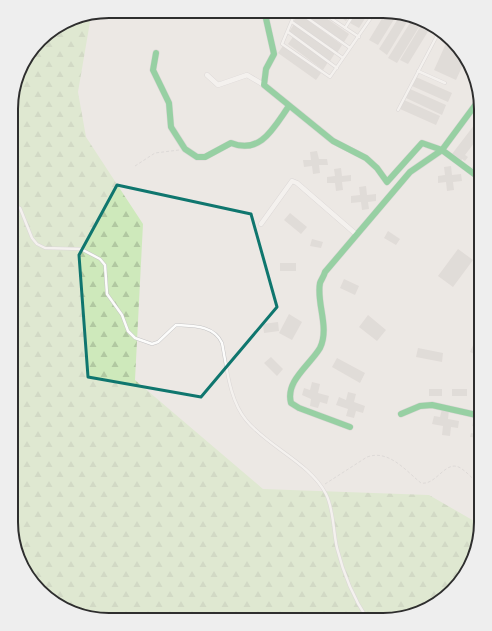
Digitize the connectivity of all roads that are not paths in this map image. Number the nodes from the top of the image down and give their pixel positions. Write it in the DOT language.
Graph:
graph roads {
  1 [pos="266,18"];
  2 [pos="293,18"];
  3 [pos="307,18"];
  4 [pos="351,18"];
  5 [pos="371,18"];
  6 [pos="332,19"];
  7 [pos="292,22"];
  8 [pos="345,28"];
  9 [pos="288,32"];
  10 [pos="437,36"];
  11 [pos="359,37"];
  12 [pos="350,48"];
  13 [pos="156,52"];
  14 [pos="343,58"];
  15 [pos="337,68"];
  16 [pos="418,71"];
  17 [pos="207,75"];
  18 [pos="445,83"];
  19 [pos="264,85"];
  20 [pos="289,106"];
  21 [pos="474,108"];
  22 [pos="398,110"];
  23 [pos="442,150"];
  24 [pos="474,174"];
  25 [pos="18,207"];
  26 [pos="261,224"];
  27 [pos="357,235"];
  28 [pos="401,414"];
  29 [pos="474,414"];
  30 [pos="350,427"];
  31 [pos="365,613"];
  1 -- 19 [label="street"];
  2 -- 7 [label="lane"];
  3 -- 12 [label="lane"];
  4 -- 8 [label="lane"];
  5 -- 11 [label="lane"];
  6 -- 8 [label="lane"];
  7 -- 9 [label="lane"];
  7 -- 14 [label="lane"];
  8 -- 11 [label="lane"];
  9 -- 15 [label="lane"];
  9 -- 15 [label="lane"];
  10 -- 16 [label="lane"];
  11 -- 12 [label="lane"];
  12 -- 14 [label="lane"];
  13 -- 20 [label="street"];
  14 -- 15 [label="lane"];
  16 -- 18 [label="lane"];
  16 -- 22 [label="lane"];
  17 -- 19 [label="street"];
  19 -- 20 [label="street"];
  20 -- 23 [label="street"];
  21 -- 23 [label="street"];
  23 -- 24 [label="street"];
  23 -- 27 [label="street"];
  25 -- 31 [label="lane"];
  26 -- 27 [label="street"];
  27 -- 30 [label="street"];
  28 -- 29 [label="street"];
}
